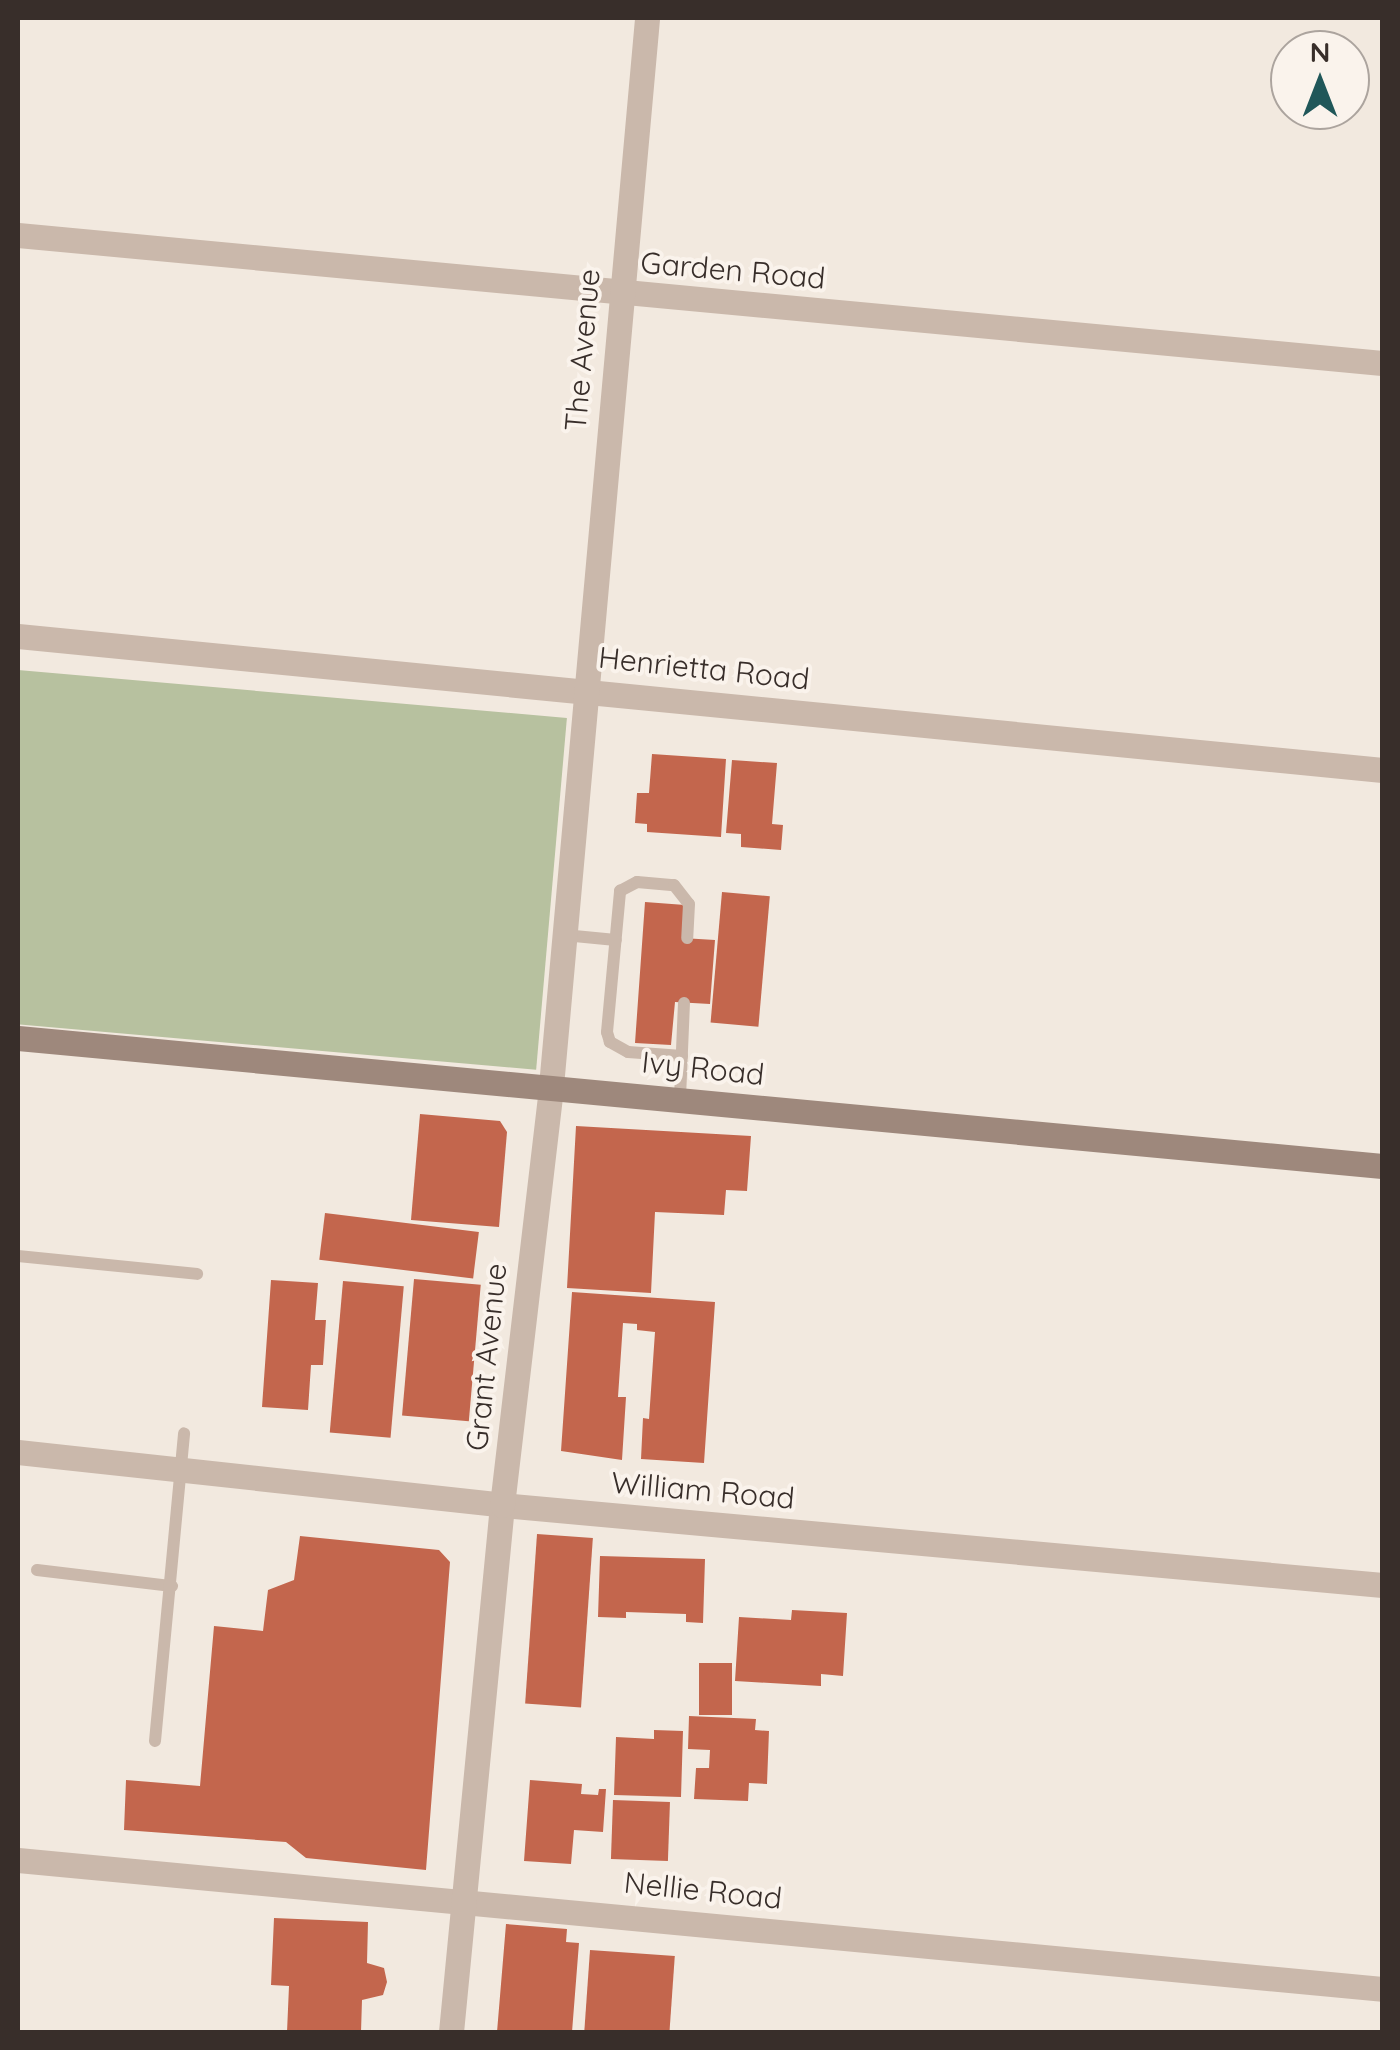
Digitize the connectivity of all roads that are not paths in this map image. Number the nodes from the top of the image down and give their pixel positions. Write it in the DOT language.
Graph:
graph roads {
  1 [pos="647,18"];
  2 [pos="18,235"];
  3 [pos="620,293"];
  4 [pos="1382,363"];
  5 [pos="18,636"];
  6 [pos="586,688"];
  7 [pos="1382,770"];
  8 [pos="564,935"];
  9 [pos="687,938"];
  10 [pos="616,940"];
  11 [pos="684,1003"];
  12 [pos="18,1038"];
  13 [pos="682,1056"];
  14 [pos="551,1086"];
  15 [pos="680,1098"];
  16 [pos="1382,1166"];
  17 [pos="18,1256"];
  18 [pos="197,1274"];
  19 [pos="184,1433"];
  20 [pos="18,1452"];
  21 [pos="181,1470"];
  22 [pos="502,1504"];
  23 [pos="37,1570"];
  24 [pos="1382,1584"];
  25 [pos="172,1586"];
  26 [pos="155,1741"];
  27 [pos="18,1860"];
  28 [pos="462,1900"];
  29 [pos="1382,1989"];
  30 [pos="450,2032"];
  1 -- 3 [label="street, The Avenue"];
  2 -- 3 [label="street, Garden Road"];
  3 -- 4 [label="street, Garden Road"];
  3 -- 6 [label="street, The Avenue"];
  5 -- 6 [label="street, Henrietta Road"];
  6 -- 7 [label="street, Henrietta Road"];
  6 -- 8 [label="street, Grant Avenue"];
  8 -- 10 [label="lane"];
  8 -- 14 [label="street, Grant Avenue"];
  9 -- 10 [label="lane"];
  10 -- 13 [label="lane"];
  11 -- 13 [label="lane"];
  12 -- 14 [label="main road, Ivy Road"];
  13 -- 15 [label="lane"];
  14 -- 15 [label="main road, Ivy Road"];
  14 -- 22 [label="street, Grant Avenue"];
  15 -- 16 [label="main road, Ivy Road"];
  17 -- 18 [label="lane"];
  19 -- 21 [label="lane"];
  20 -- 21 [label="street, William Road"];
  21 -- 22 [label="street, William Road"];
  21 -- 25 [label="lane"];
  22 -- 24 [label="street, William Road"];
  22 -- 28 [label="street, Grant Avenue"];
  23 -- 25 [label="lane"];
  25 -- 26 [label="lane"];
  27 -- 28 [label="street, Nellie Road"];
  28 -- 29 [label="street, Nellie Road"];
  28 -- 30 [label="street, Grant Avenue"];
}
